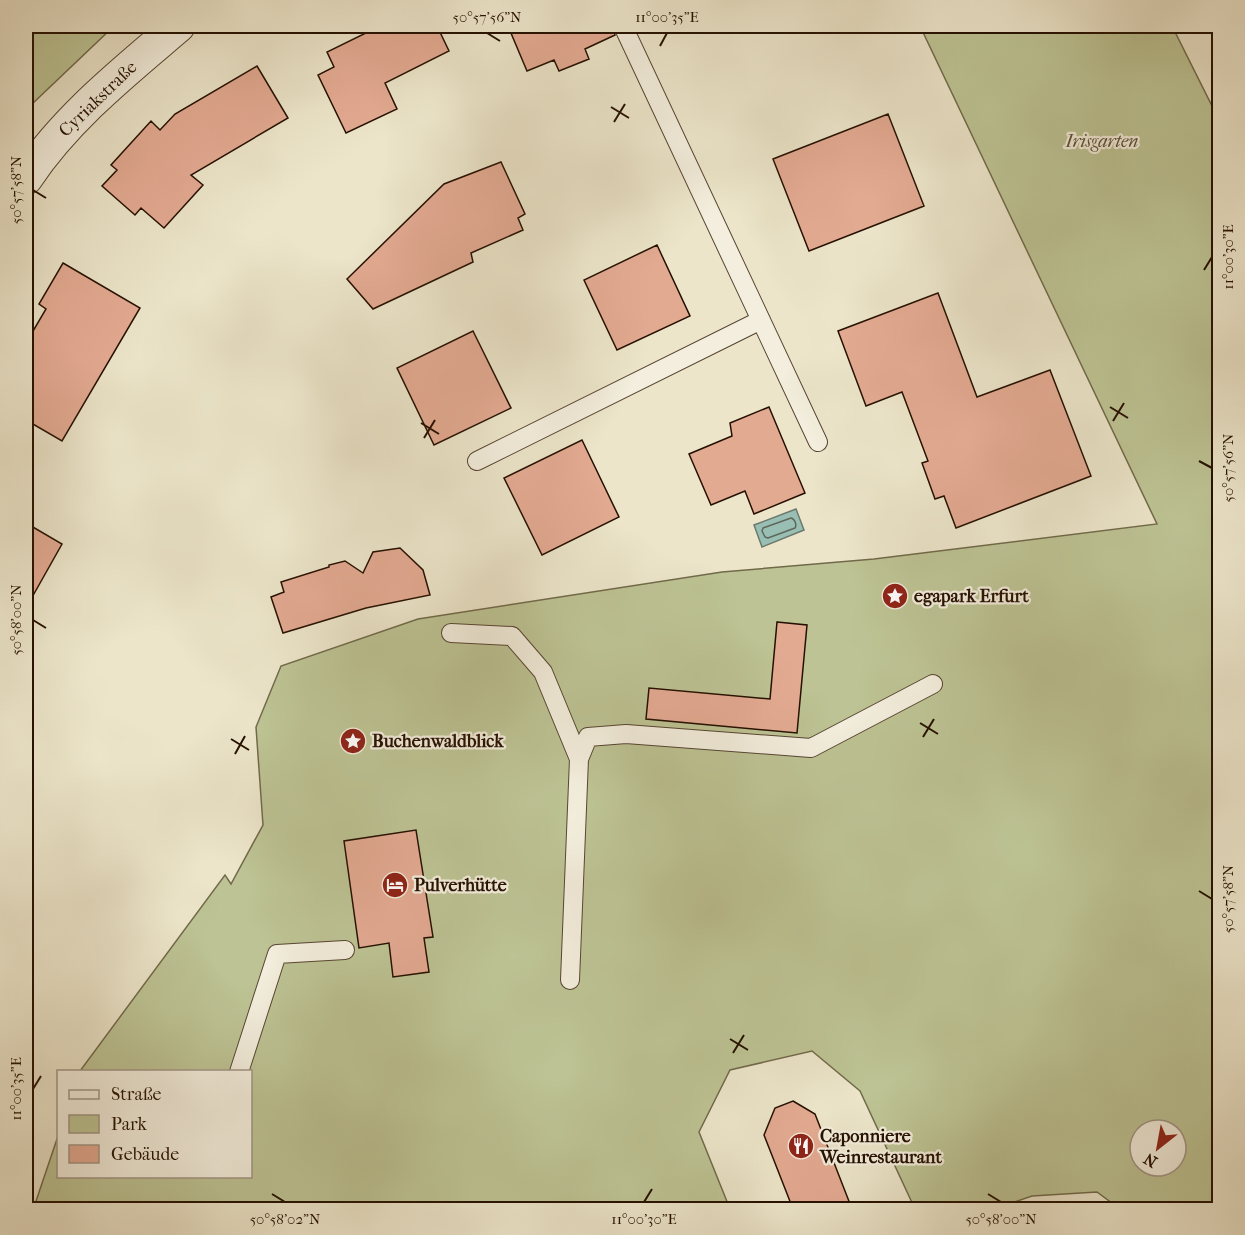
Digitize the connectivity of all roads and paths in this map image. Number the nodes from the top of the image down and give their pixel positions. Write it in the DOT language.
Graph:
graph roads {
  1 [pos="178,26"];
  2 [pos="623,26"];
  3 [pos="26,178"];
  4 [pos="761,320"];
  5 [pos="818,442"];
  6 [pos="477,461"];
  7 [pos="452,633"];
  8 [pos="933,684"];
  9 [pos="579,759"];
  10 [pos="345,950"];
  11 [pos="570,980"];
  12 [pos="239,1070"];
  1 -- 3 [label="street, Cyriakstraße"];
  2 -- 4 [label="lane"];
  4 -- 5 [label="lane"];
  4 -- 6 [label="lane"];
  7 -- 9 [label="lane"];
  8 -- 9 [label="lane"];
  9 -- 11 [label="lane"];
  10 -- 12 [label="lane"];
}
